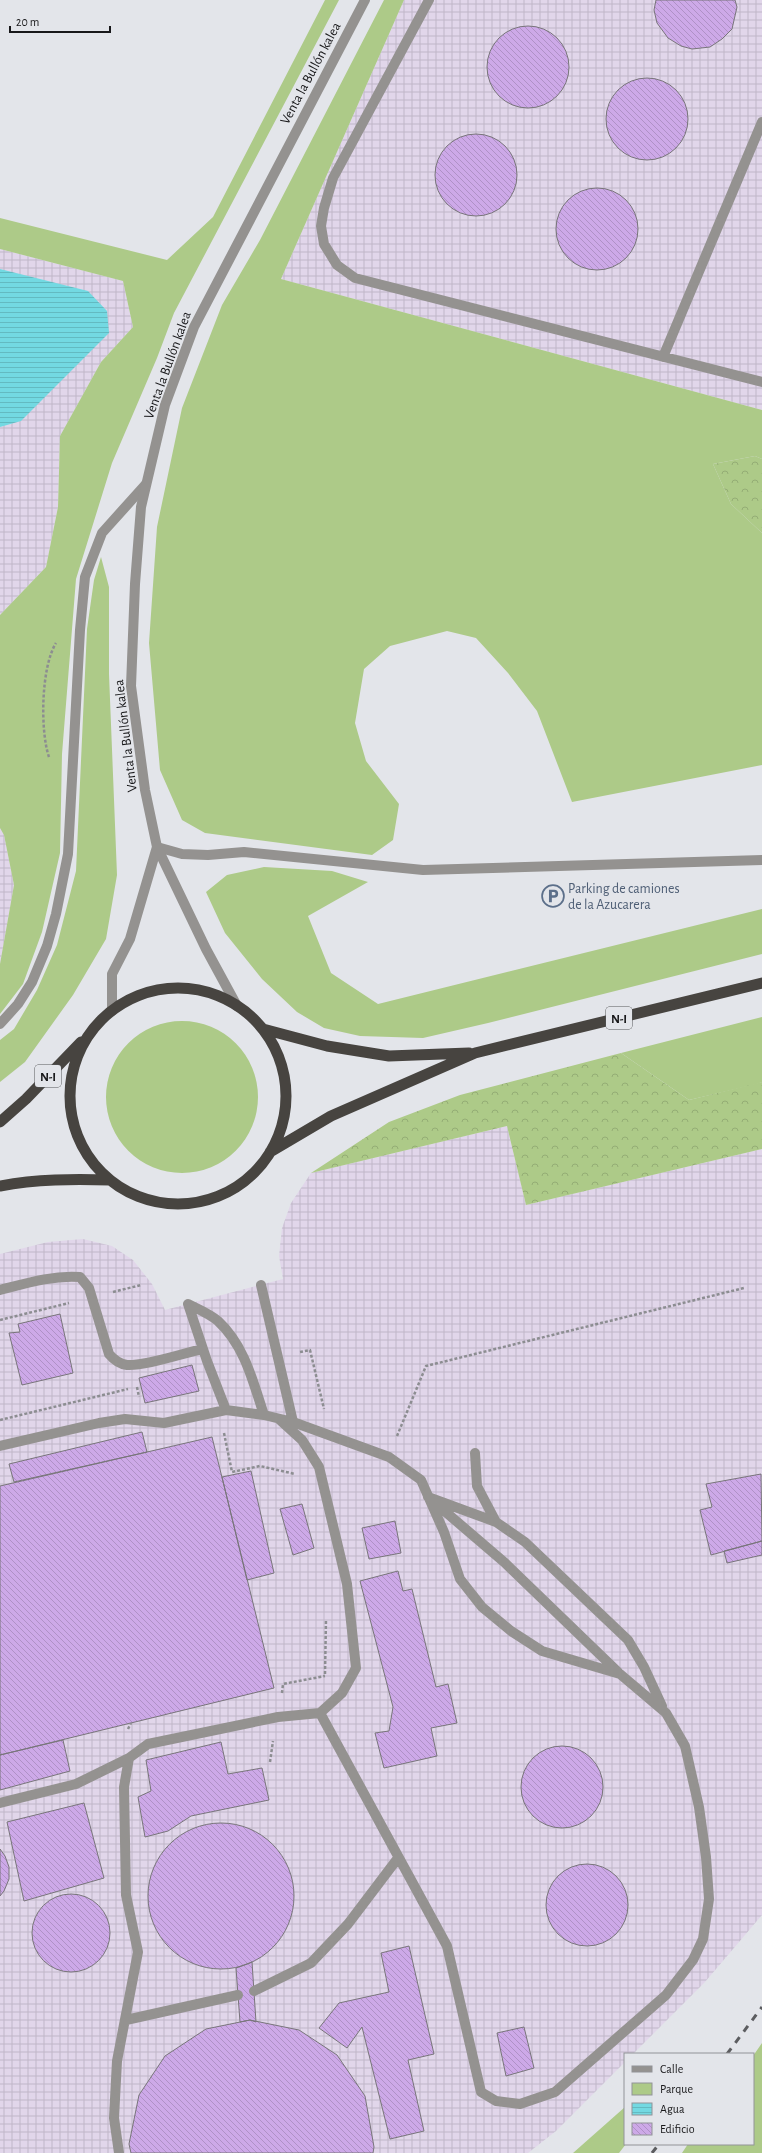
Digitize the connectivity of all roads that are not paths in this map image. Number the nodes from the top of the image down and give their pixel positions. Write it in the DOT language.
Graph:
graph roads {
  1 [pos="364,0"];
  2 [pos="429,0"];
  3 [pos="762,122"];
  4 [pos="662,357"];
  5 [pos="762,382"];
  6 [pos="146,484"];
  7 [pos="157,847"];
  8 [pos="762,860"];
  9 [pos="762,983"];
  10 [pos="237,1006"];
  11 [pos="112,1010"];
  12 [pos="0,1024"];
  13 [pos="94,1028"];
  14 [pos="263,1029"];
  15 [pos="475,1053"];
  16 [pos="0,1122"];
  17 [pos="270,1153"];
  18 [pos="110,1180"];
  19 [pos="0,1186"];
  20 [pos="261,1285"];
  21 [pos="0,1290"];
  22 [pos="203,1348"];
  23 [pos="226,1410"];
  24 [pos="264,1415"];
  25 [pos="278,1418"];
  26 [pos="293,1422"];
  27 [pos="0,1446"];
  28 [pos="475,1453"];
  29 [pos="428,1497"];
  30 [pos="496,1522"];
  31 [pos="620,1674"];
  32 [pos="320,1713"];
  33 [pos="666,1713"];
  34 [pos="129,1758"];
  35 [pos="0,1803"];
  36 [pos="398,1858"];
  37 [pos="254,1991"];
  38 [pos="238,1995"];
  39 [pos="126,2020"];
  40 [pos="119,2153"];
  1 -- 6 [label="street, Venta la Bullón kalea"];
  2 -- 4 [label="street"];
  3 -- 4 [label="street"];
  4 -- 5 [label="street"];
  6 -- 7 [label="street, Venta la Bullón kalea"];
  6 -- 12 [label="street"];
  7 -- 8 [label="street"];
  7 -- 10 [label="street"];
  7 -- 11 [label="street"];
  9 -- 15 [label="highway, N-I"];
  10 -- 11 [label="highway"];
  10 -- 14 [label="highway"];
  11 -- 13 [label="highway"];
  13 -- 16 [label="highway, N-I"];
  13 -- 18 [label="highway"];
  14 -- 15 [label="highway, N-I"];
  14 -- 17 [label="highway"];
  15 -- 17 [label="highway, N-I"];
  17 -- 18 [label="highway"];
  18 -- 19 [label="highway"];
  20 -- 26 [label="street"];
  21 -- 22 [label="street"];
  22 -- 23 [label="street"];
  22 -- 24 [label="street"];
  23 -- 24 [label="street"];
  23 -- 27 [label="street"];
  24 -- 25 [label="street"];
  25 -- 26 [label="street"];
  25 -- 32 [label="street"];
  26 -- 29 [label="street"];
  28 -- 30 [label="street"];
  29 -- 30 [label="street"];
  29 -- 31 [label="street"];
  29 -- 31 [label="street"];
  30 -- 33 [label="street"];
  31 -- 33 [label="street"];
  32 -- 34 [label="street"];
  32 -- 36 [label="street"];
  33 -- 36 [label="street"];
  34 -- 35 [label="street"];
  34 -- 39 [label="street"];
  36 -- 37 [label="street"];
  38 -- 39 [label="street"];
  39 -- 40 [label="street"];
}
